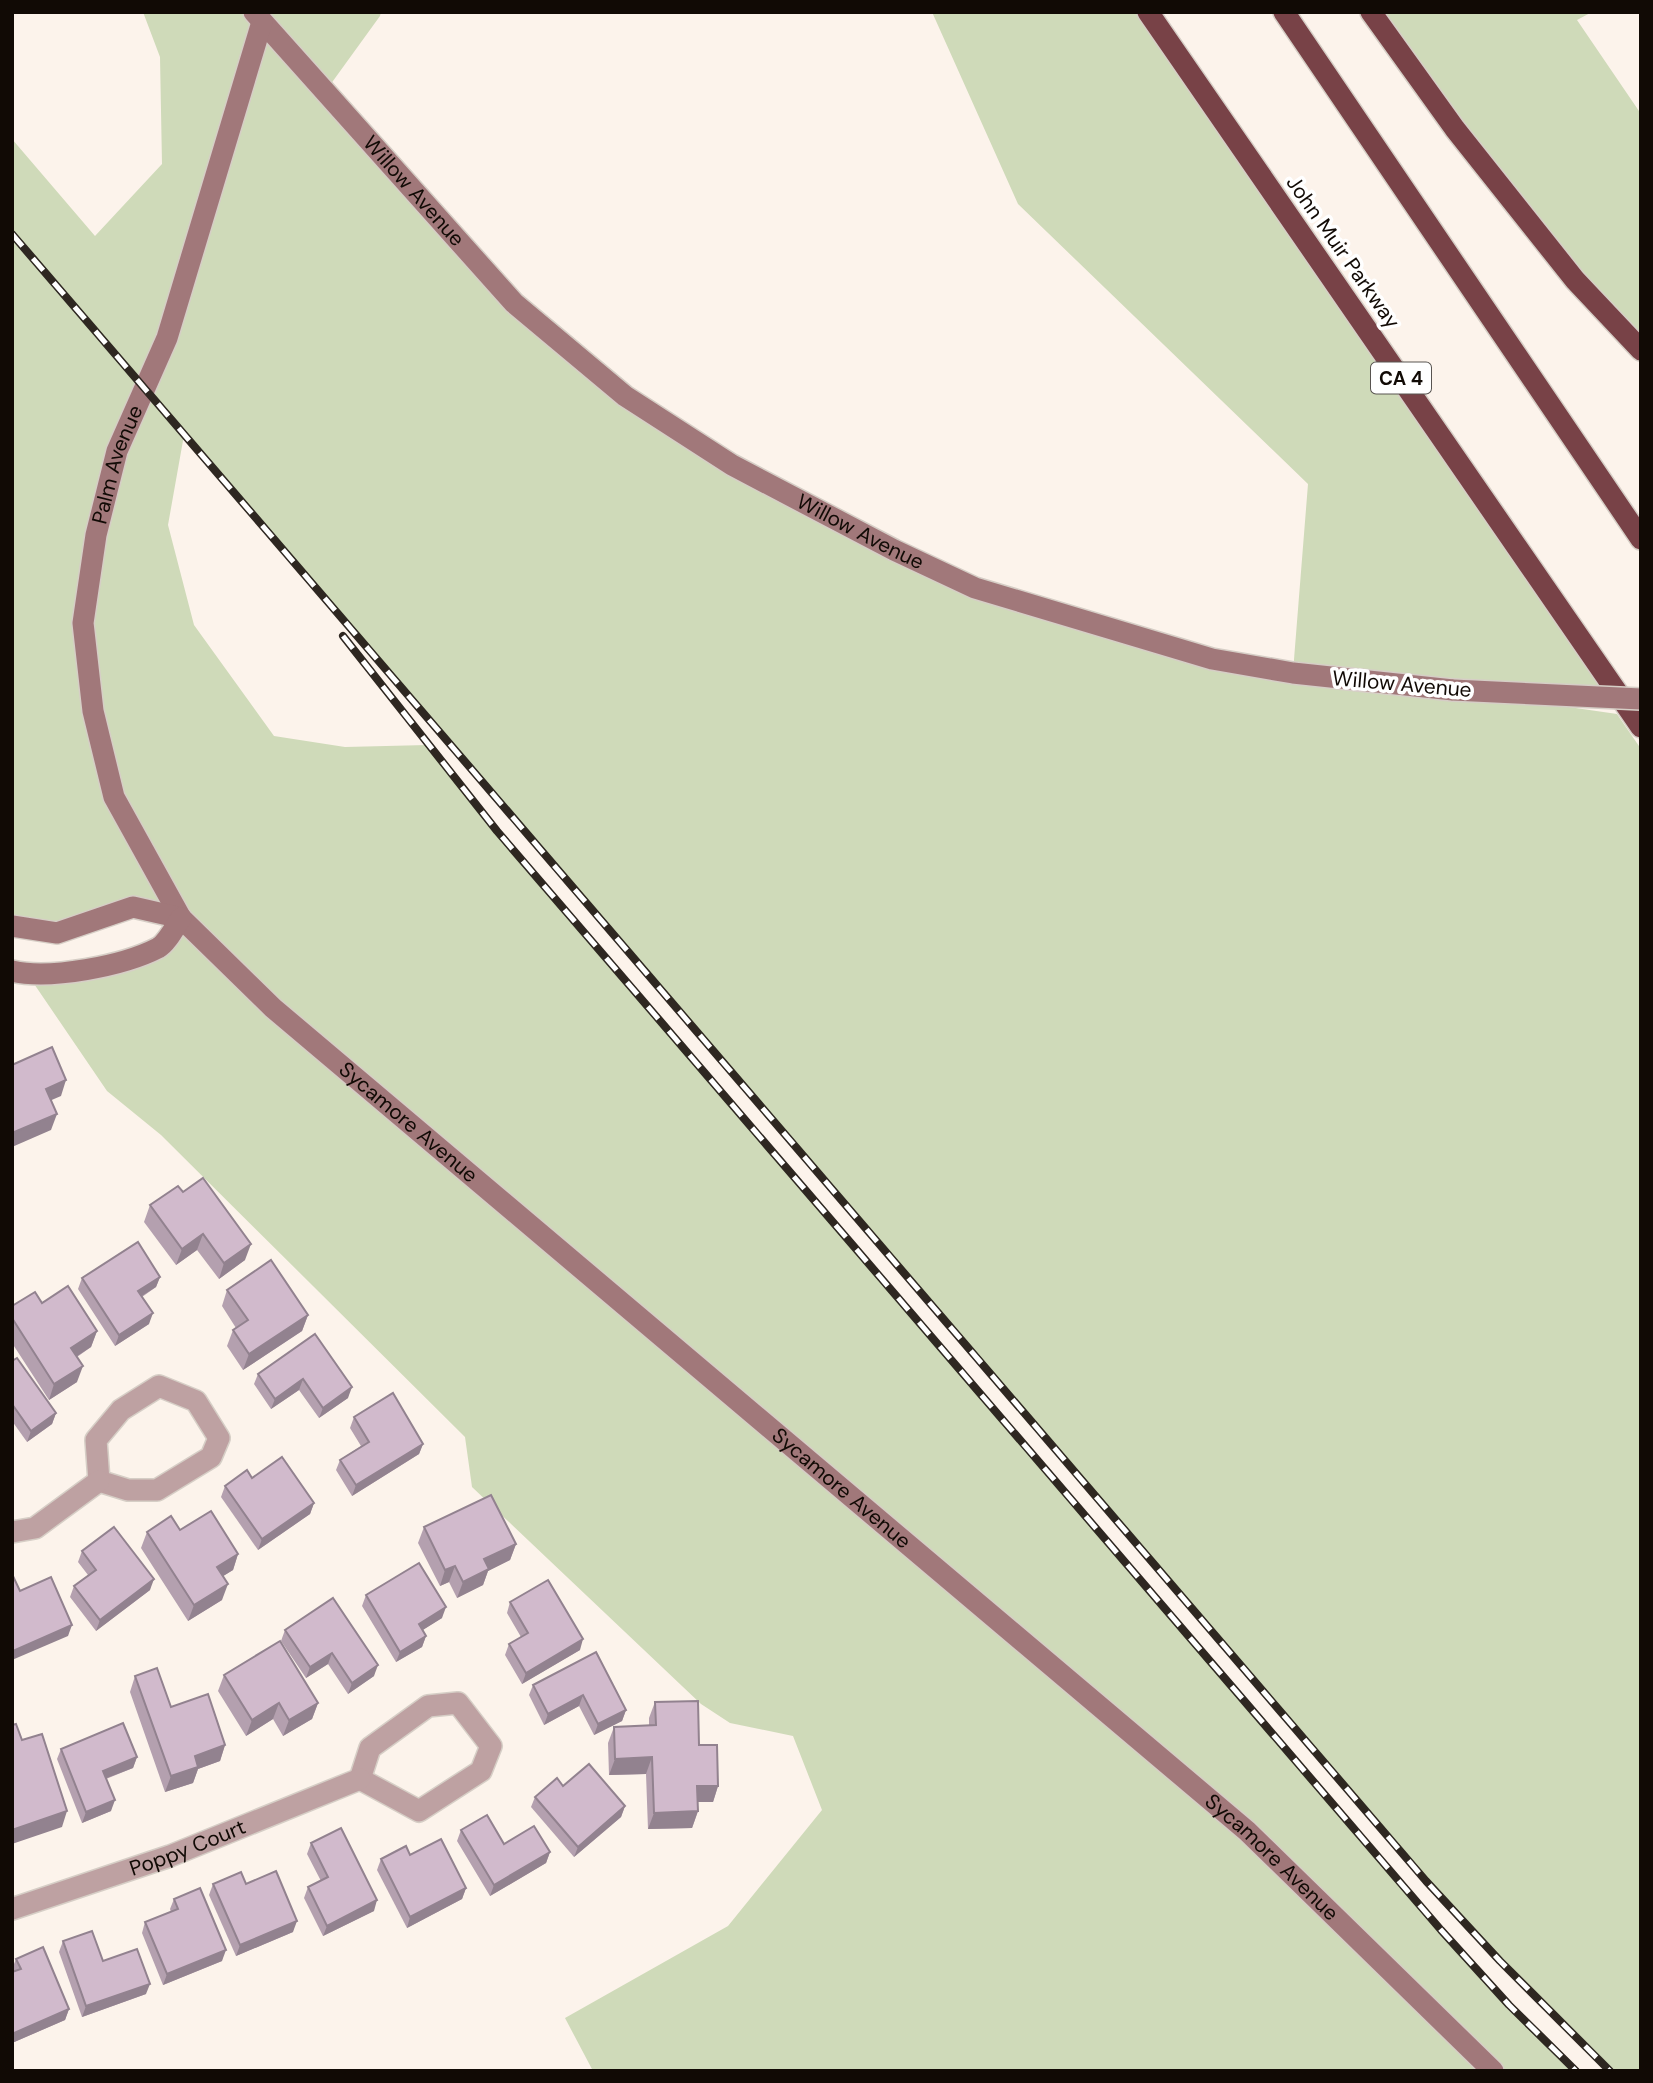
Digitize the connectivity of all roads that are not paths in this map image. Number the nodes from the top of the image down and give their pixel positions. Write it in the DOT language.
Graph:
graph roads {
  1 [pos="1148,12"];
  2 [pos="1284,12"];
  3 [pos="1371,12"];
  4 [pos="260,15"];
  5 [pos="1641,349"];
  6 [pos="1641,539"];
  7 [pos="1641,699"];
  8 [pos="1641,727"];
  9 [pos="181,918"];
  10 [pos="12,926"];
  11 [pos="12,971"];
  12 [pos="99,1482"];
  13 [pos="12,1532"];
  14 [pos="360,1779"];
  15 [pos="12,1909"];
  16 [pos="1493,2071"];
  1 -- 8 [label="highway, John Muir Parkway / CA 4"];
  2 -- 6 [label="highway"];
  3 -- 5 [label="highway"];
  4 -- 7 [label="street, Willow Avenue, bridge"];
  4 -- 9 [label="street, Palm Avenue"];
  9 -- 10 [label="street"];
  9 -- 11 [label="street"];
  9 -- 16 [label="street, Sycamore Avenue"];
  12 -- 12 [label="street"];
  12 -- 13 [label="street"];
  14 -- 14 [label="street"];
  14 -- 15 [label="street, Poppy Court"];
}
